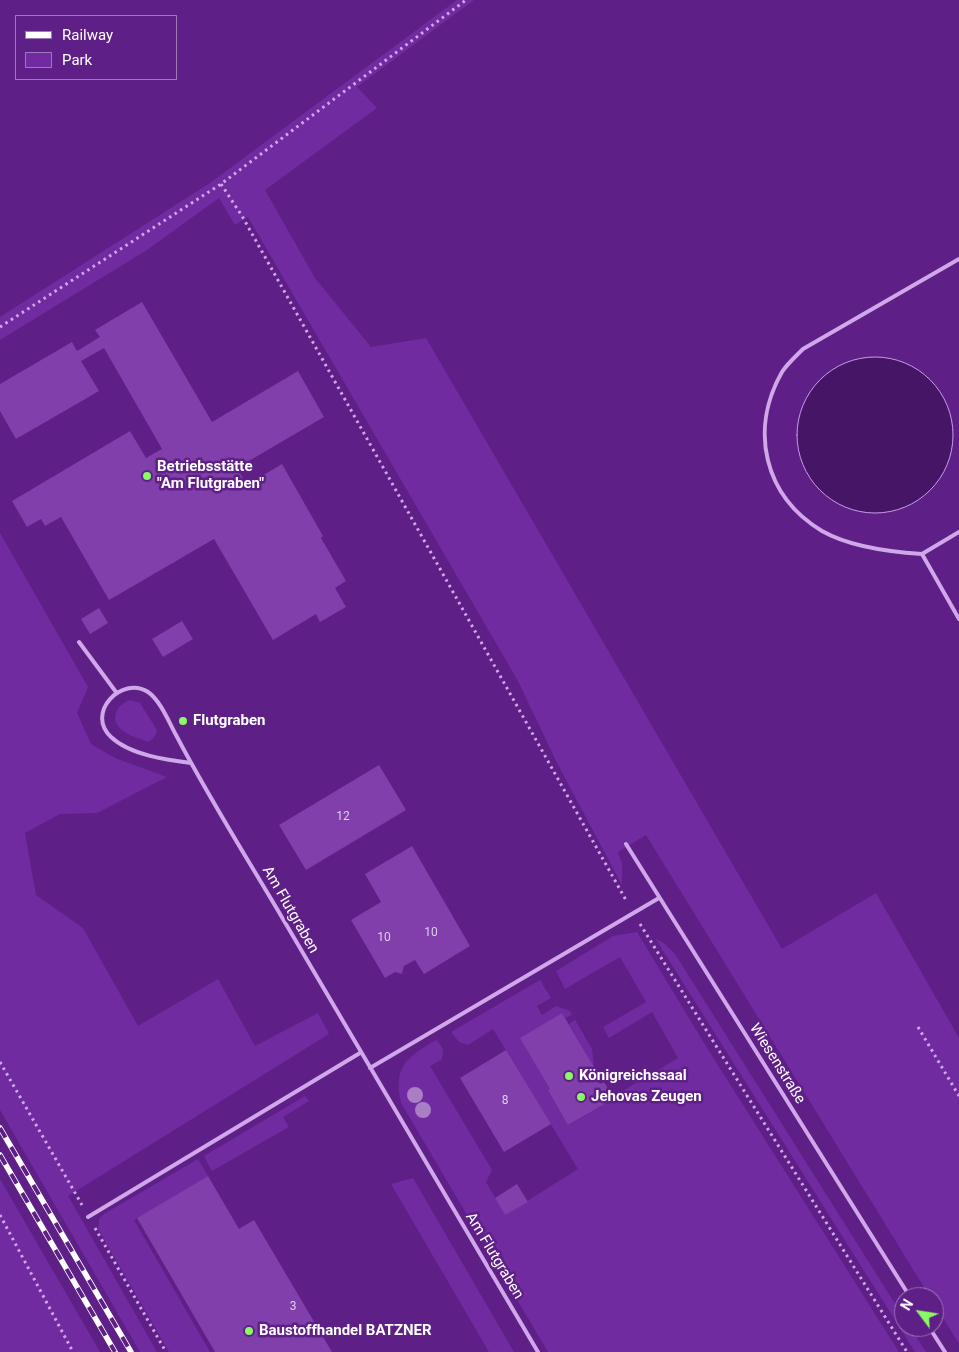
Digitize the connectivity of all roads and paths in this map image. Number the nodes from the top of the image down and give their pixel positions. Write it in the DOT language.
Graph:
graph roads {
  1 [pos="466,0"];
  2 [pos="221,184"];
  3 [pos="959,259"];
  4 [pos="0,327"];
  5 [pos="959,532"];
  6 [pos="922,554"];
  7 [pos="959,619"];
  8 [pos="79,642"];
  9 [pos="116,692"];
  10 [pos="191,763"];
  11 [pos="626,844"];
  12 [pos="659,898"];
  13 [pos="633,914"];
  14 [pos="918,1026"];
  15 [pos="360,1053"];
  16 [pos="0,1062"];
  17 [pos="370,1068"];
  18 [pos="959,1096"];
  19 [pos="0,1215"];
  20 [pos="88,1217"];
  21 [pos="904,1287"];
  22 [pos="935,1337"];
  23 [pos="73,1352"];
  24 [pos="166,1352"];
  25 [pos="538,1352"];
  26 [pos="907,1352"];
  27 [pos="945,1352"];
  1 -- 2 [label="path"];
  2 -- 4 [label="path"];
  2 -- 13 [label="path"];
  3 -- 6 [label="lane"];
  5 -- 6 [label="lane"];
  6 -- 7 [label="lane"];
  8 -- 9 [label="lane"];
  9 -- 10 [label="lane, Am Flutgraben"];
  9 -- 10 [label="lane"];
  10 -- 15 [label="lane, Am Flutgraben"];
  11 -- 12 [label="lane, Wiesenstraße"];
  12 -- 13 [label="lane"];
  12 -- 21 [label="lane, Wiesenstraße"];
  13 -- 17 [label="lane"];
  13 -- 26 [label="path"];
  14 -- 18 [label="path"];
  15 -- 17 [label="lane, Am Flutgraben"];
  15 -- 20 [label="lane"];
  16 -- 20 [label="path"];
  17 -- 25 [label="lane, Am Flutgraben"];
  19 -- 23 [label="path"];
  20 -- 24 [label="path"];
  22 -- 27 [label="lane"];
}
